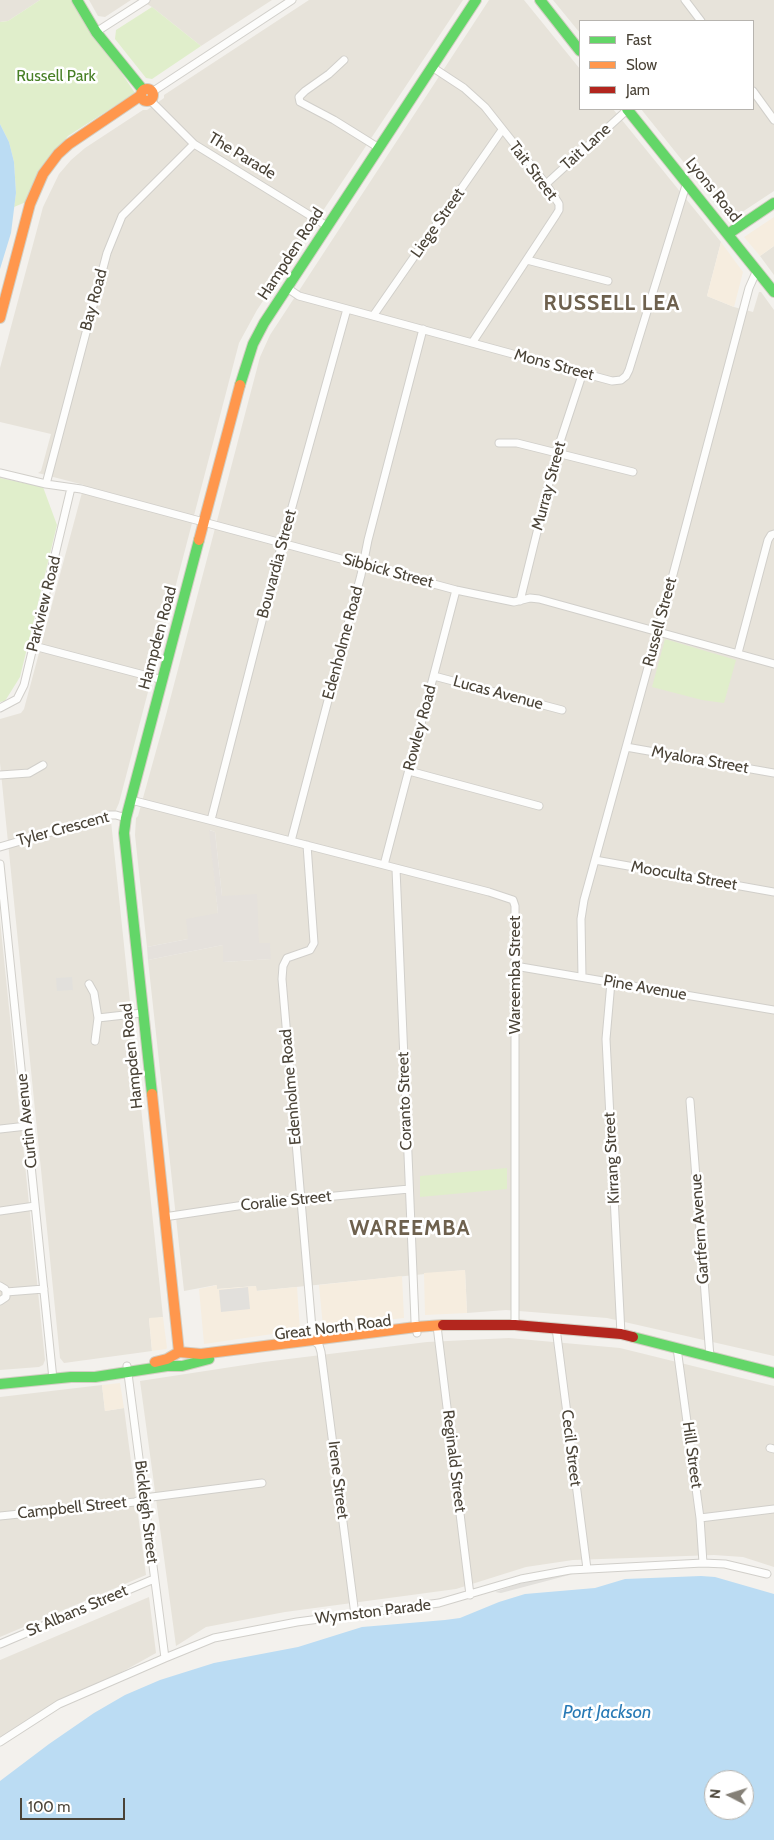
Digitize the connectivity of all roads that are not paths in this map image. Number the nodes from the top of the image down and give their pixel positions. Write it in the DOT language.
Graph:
graph roads {
  1 [pos="77,0"];
  2 [pos="146,0"];
  3 [pos="292,0"];
  4 [pos="476,0"];
  5 [pos="540,0"];
  6 [pos="685,0"];
  7 [pos="700,20"];
  8 [pos="96,32"];
  9 [pos="579,50"];
  10 [pos="344,60"];
  11 [pos="432,67"];
  12 [pos="754,92"];
  13 [pos="146,94"];
  14 [pos="626,110"];
  15 [pos="628,110"];
  16 [pos="774,120"];
  17 [pos="502,130"];
  18 [pos="194,144"];
  19 [pos="379,148"];
  20 [pos="687,182"];
  21 [pos="546,184"];
  22 [pos="774,203"];
  23 [pos="327,226"];
  24 [pos="728,234"];
  25 [pos="527,260"];
  26 [pos="757,270"];
  27 [pos="608,281"];
  28 [pos="772,286"];
  29 [pos="287,288"];
  30 [pos="347,309"];
  31 [pos="373,316"];
  32 [pos="0,318"];
  33 [pos="423,329"];
  34 [pos="472,343"];
  35 [pos="583,372"];
  36 [pos="499,443"];
  37 [pos="557,451"];
  38 [pos="0,472"];
  39 [pos="633,472"];
  40 [pos="46,484"];
  41 [pos="71,488"];
  42 [pos="204,522"];
  43 [pos="774,534"];
  44 [pos="282,543"];
  45 [pos="363,564"];
  46 [pos="456,590"];
  47 [pos="520,601"];
  48 [pos="658,631"];
  49 [pos="34,646"];
  50 [pos="738,653"];
  51 [pos="774,664"];
  52 [pos="434,676"];
  53 [pos="163,680"];
  54 [pos="0,708"];
  55 [pos="562,710"];
  56 [pos="626,746"];
  57 [pos="43,765"];
  58 [pos="409,771"];
  59 [pos="774,773"];
  60 [pos="0,775"];
  61 [pos="131,800"];
  62 [pos="539,806"];
  63 [pos="126,818"];
  64 [pos="211,820"];
  65 [pos="291,841"];
  66 [pos="307,845"];
  67 [pos="0,847"];
  68 [pos="595,860"];
  69 [pos="0,864"];
  70 [pos="384,865"];
  71 [pos="396,869"];
  72 [pos="774,892"];
  73 [pos="515,966"];
  74 [pos="582,977"];
  75 [pos="611,982"];
  76 [pos="89,984"];
  77 [pos="774,1010"];
  78 [pos="142,1013"];
  79 [pos="98,1018"];
  80 [pos="95,1041"];
  81 [pos="690,1100"];
  82 [pos="27,1126"];
  83 [pos="0,1129"];
  84 [pos="409,1189"];
  85 [pos="301,1199"];
  86 [pos="35,1206"];
  87 [pos="0,1211"];
  88 [pos="164,1217"];
  89 [pos="0,1286"];
  90 [pos="44,1289"];
  91 [pos="6,1292"];
  92 [pos="0,1301"];
  93 [pos="515,1325"];
  94 [pos="556,1328"];
  95 [pos="437,1329"];
  96 [pos="417,1330"];
  97 [pos="621,1334"];
  98 [pos="316,1342"];
  99 [pos="677,1348"];
  100 [pos="710,1357"];
  101 [pos="180,1358"];
  102 [pos="128,1369"];
  103 [pos="774,1373"];
  104 [pos="53,1378"];
  105 [pos="0,1384"];
  106 [pos="262,1483"];
  107 [pos="144,1498"];
  108 [pos="774,1508"];
  109 [pos="0,1516"];
  110 [pos="700,1518"];
  111 [pos="703,1563"];
  112 [pos="587,1569"];
  113 [pos="767,1574"];
  114 [pos="154,1578"];
  115 [pos="470,1595"];
  116 [pos="355,1614"];
  117 [pos="0,1644"];
  118 [pos="164,1658"];
  119 [pos="0,1742"];
  1 -- 8 [label="main road, The Parade"];
  2 -- 8 [label="street"];
  3 -- 13 [label="street"];
  4 -- 11 [label="main road, Hampden Road"];
  5 -- 9 [label="main road"];
  6 -- 7 [label="street"];
  8 -- 13 [label="main road, The Parade"];
  10 -- 19 [label="street"];
  11 -- 17 [label="street, Tait Street"];
  11 -- 19 [label="main road, Hampden Road"];
  12 -- 16 [label="street"];
  13 -- 18 [label="street, The Parade"];
  13 -- 32 [label="main road"];
  14 -- 21 [label="street, Tait Lane"];
  15 -- 20 [label="main road, Lyons Road"];
  17 -- 21 [label="street, Tait Street"];
  17 -- 31 [label="street, Liege Street"];
  18 -- 23 [label="street, The Parade"];
  18 -- 40 [label="street, Bay Road"];
  19 -- 23 [label="main road, Hampden Road"];
  20 -- 24 [label="main road, Lyons Road"];
  20 -- 35 [label="street, Mons Street"];
  21 -- 25 [label="street, Tait Street"];
  22 -- 24 [label="main road"];
  23 -- 29 [label="main road, Hampden Road"];
  24 -- 26 [label="main road, Lyons Road"];
  25 -- 27 [label="street"];
  25 -- 34 [label="street, Tait Street"];
  26 -- 28 [label="main road, Lyons Road"];
  26 -- 48 [label="street, Russell Street"];
  29 -- 30 [label="street, Mons Street"];
  29 -- 42 [label="main road, Hampden Road"];
  30 -- 31 [label="street, Mons Street"];
  30 -- 44 [label="street, Bouvardia Street"];
  31 -- 33 [label="street, Mons Street"];
  33 -- 34 [label="street, Mons Street"];
  33 -- 45 [label="street, Edenholme Road"];
  34 -- 35 [label="street, Mons Street"];
  35 -- 37 [label="street, Murray Street"];
  36 -- 37 [label="street"];
  37 -- 39 [label="street"];
  37 -- 47 [label="street, Murray Street"];
  38 -- 40 [label="street, Sibbick Street"];
  40 -- 41 [label="street, Sibbick Street"];
  41 -- 42 [label="street, Sibbick Street"];
  41 -- 49 [label="street, Parkview Road"];
  42 -- 44 [label="street, Sibbick Street"];
  42 -- 53 [label="main road, Hampden Road"];
  43 -- 50 [label="street"];
  44 -- 45 [label="street, Sibbick Street"];
  44 -- 64 [label="street, Bouvardia Street"];
  45 -- 46 [label="street, Sibbick Street"];
  45 -- 65 [label="street, Edenholme Road"];
  46 -- 47 [label="street, Sibbick Street"];
  46 -- 52 [label="street, Rowley Road"];
  47 -- 48 [label="street, Sibbick Street"];
  48 -- 50 [label="street, Sibbick Street"];
  48 -- 56 [label="street, Russell Street"];
  49 -- 53 [label="street"];
  49 -- 54 [label="street, Parkview Road"];
  50 -- 51 [label="street, Sibbick Street"];
  52 -- 55 [label="street, Lucas Avenue"];
  52 -- 58 [label="street, Rowley Road"];
  53 -- 61 [label="main road, Hampden Road"];
  56 -- 59 [label="street, Myalora Street"];
  56 -- 68 [label="street, Russell Street"];
  57 -- 60 [label="street"];
  58 -- 62 [label="street"];
  58 -- 70 [label="street, Rowley Road"];
  61 -- 63 [label="main road, Hampden Road"];
  61 -- 64 [label="street, Wareemba Street"];
  63 -- 67 [label="street, Tyler Crescent"];
  63 -- 78 [label="main road, Hampden Road"];
  64 -- 65 [label="street, Wareemba Street"];
  65 -- 66 [label="street, Wareemba Street"];
  66 -- 70 [label="street, Wareemba Street"];
  66 -- 85 [label="street, Edenholme Road"];
  68 -- 72 [label="street, Mooculta Street"];
  68 -- 74 [label="street, Russell Street"];
  69 -- 82 [label="street, Curtin Avenue"];
  70 -- 71 [label="street, Wareemba Street"];
  71 -- 73 [label="street, Wareemba Street"];
  71 -- 84 [label="street, Coranto Street"];
  73 -- 74 [label="street, Pine Avenue"];
  73 -- 93 [label="street, Wareemba Street"];
  74 -- 75 [label="street, Pine Avenue"];
  75 -- 77 [label="street, Pine Avenue"];
  75 -- 97 [label="street, Kirrang Street"];
  76 -- 79 [label="street"];
  78 -- 79 [label="street"];
  78 -- 88 [label="main road, Hampden Road"];
  79 -- 80 [label="street"];
  81 -- 100 [label="street, Gartfern Avenue"];
  82 -- 83 [label="street"];
  82 -- 86 [label="street, Curtin Avenue"];
  84 -- 85 [label="street, Coralie Street"];
  84 -- 96 [label="street, Coranto Street"];
  85 -- 88 [label="street, Coralie Street"];
  85 -- 98 [label="street, Edenholme Road"];
  86 -- 87 [label="street"];
  86 -- 90 [label="street, Curtin Avenue"];
  88 -- 101 [label="main road, Hampden Road"];
  89 -- 91 [label="street"];
  90 -- 91 [label="street"];
  90 -- 104 [label="street, Curtin Avenue"];
  91 -- 92 [label="street"];
  93 -- 94 [label="main road, Great North Road"];
  93 -- 95 [label="main road, Great North Road"];
  94 -- 97 [label="main road, Great North Road"];
  94 -- 112 [label="street, Cecil Street"];
  95 -- 96 [label="main road, Great North Road"];
  95 -- 115 [label="street, Reginald Street"];
  96 -- 98 [label="main road, Great North Road"];
  97 -- 99 [label="main road, Great North Road"];
  98 -- 101 [label="main road, Great North Road"];
  98 -- 116 [label="street, Irene Street"];
  99 -- 100 [label="main road, Great North Road"];
  99 -- 110 [label="street, Hill Street"];
  100 -- 103 [label="main road, Great North Road"];
  101 -- 102 [label="main road, Great North Road"];
  102 -- 104 [label="main road, Great North Road"];
  102 -- 107 [label="street, Bickleigh Street"];
  104 -- 105 [label="main road, Great North Road"];
  106 -- 107 [label="street, Campbell Street"];
  107 -- 109 [label="street, Campbell Street"];
  107 -- 114 [label="street, Bickleigh Street"];
  108 -- 110 [label="street"];
  110 -- 111 [label="street, Hill Street"];
  111 -- 112 [label="street, Wymston Parade"];
  111 -- 113 [label="street, Wymston Parade"];
  112 -- 115 [label="street, Wymston Parade"];
  114 -- 117 [label="street, St Albans Street"];
  114 -- 118 [label="street, Bickleigh Street"];
  115 -- 116 [label="street, Wymston Parade"];
  116 -- 118 [label="street, Wymston Parade"];
  118 -- 119 [label="street, Wymston Parade"];
}
